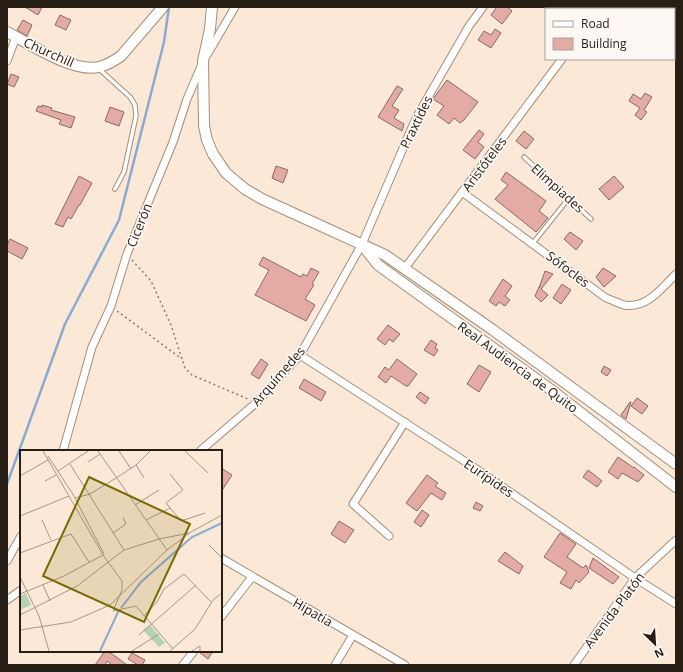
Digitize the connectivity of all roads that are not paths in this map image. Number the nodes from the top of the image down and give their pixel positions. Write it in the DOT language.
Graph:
graph roads {
  1 [pos="163,7"];
  2 [pos="212,7"];
  3 [pos="235,7"];
  4 [pos="483,7"];
  5 [pos="12,35"];
  6 [pos="561,60"];
  7 [pos="7,61"];
  8 [pos="203,61"];
  9 [pos="97,68"];
  10 [pos="524,158"];
  11 [pos="115,188"];
  12 [pos="462,192"];
  13 [pos="569,198"];
  14 [pos="591,219"];
  15 [pos="533,243"];
  16 [pos="362,244"];
  17 [pos="405,268"];
  18 [pos="676,274"];
  19 [pos="300,355"];
  20 [pos="405,422"];
  21 [pos="63,450"];
  22 [pos="201,450"];
  23 [pos="676,464"];
  24 [pos="676,487"];
  25 [pos="390,536"];
  26 [pos="20,538"];
  27 [pos="676,541"];
  28 [pos="222,559"];
  29 [pos="7,561"];
  30 [pos="252,577"];
  31 [pos="635,578"];
  32 [pos="20,591"];
  33 [pos="7,600"];
  34 [pos="676,604"];
  35 [pos="222,616"];
  36 [pos="353,635"];
  37 [pos="193,652"];
  38 [pos="183,665"];
  39 [pos="335,665"];
  40 [pos="405,665"];
  41 [pos="574,665"];
  1 -- 9 [label="main road, Churchill"];
  2 -- 8 [label="main road"];
  3 -- 8 [label="street, Cicerón"];
  4 -- 16 [label="street, Praxtides"];
  5 -- 7 [label="street"];
  5 -- 9 [label="main road, Churchill"];
  6 -- 12 [label="street, Aristóteles"];
  8 -- 16 [label="main road, Real Audiencia de Quito"];
  8 -- 21 [label="street, Cicerón"];
  9 -- 11 [label="lane"];
  10 -- 13 [label="lane, Elimpiades"];
  12 -- 15 [label="street, Sófocles"];
  12 -- 17 [label="street, Aristóteles"];
  13 -- 14 [label="lane, Elimpiades"];
  13 -- 15 [label="lane"];
  15 -- 18 [label="street, Sófocles"];
  16 -- 17 [label="main road, Real Audiencia de Quito"];
  16 -- 19 [label="street, Arquímedes"];
  16 -- 24 [label="main road, Real Audiencia de Quito"];
  17 -- 23 [label="main road, Real Audiencia de Quito"];
  19 -- 20 [label="street, Eurípides"];
  19 -- 22 [label="street, Arquímedes"];
  20 -- 25 [label="street"];
  20 -- 31 [label="street, Eurípides"];
  26 -- 29 [label="street"];
  27 -- 31 [label="street, Avenida Platón"];
  28 -- 30 [label="street, Hipatia"];
  30 -- 35 [label="street"];
  30 -- 36 [label="street, Hipatia"];
  31 -- 34 [label="street, Eurípides"];
  31 -- 41 [label="street, Avenida Platón"];
  32 -- 33 [label="street"];
  36 -- 39 [label="street"];
  36 -- 40 [label="street, Hipatia"];
  37 -- 38 [label="street"];
}
